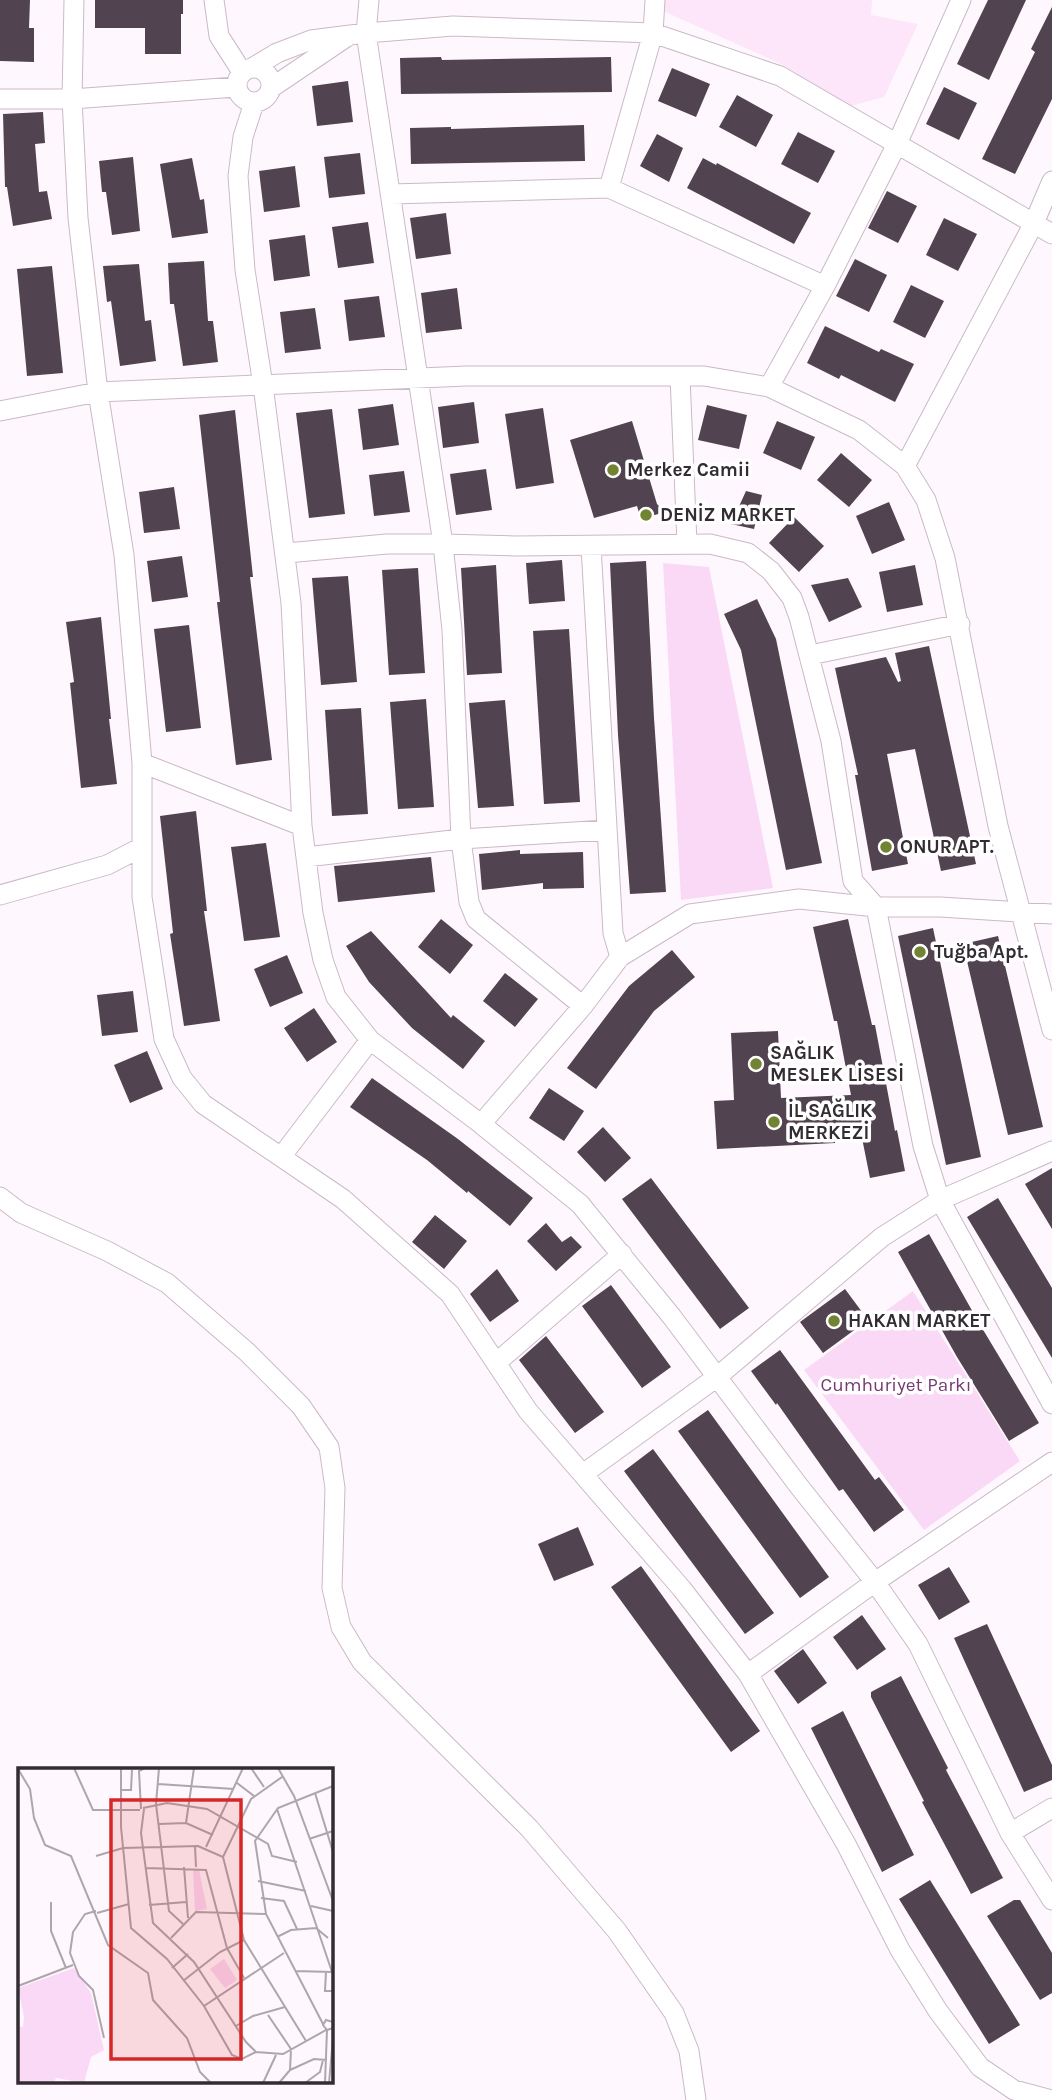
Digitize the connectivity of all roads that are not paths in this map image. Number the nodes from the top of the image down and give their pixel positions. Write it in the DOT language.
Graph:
graph roads {
  1 [pos="74,0"];
  2 [pos="214,0"];
  3 [pos="369,0"];
  4 [pos="655,0"];
  5 [pos="961,0"];
  6 [pos="653,33"];
  7 [pos="357,35"];
  8 [pos="243,75"];
  9 [pos="271,88"];
  10 [pos="0,99"];
  11 [pos="72,99"];
  12 [pos="254,103"];
  13 [pos="897,144"];
  14 [pos="1052,181"];
  15 [pos="609,188"];
  16 [pos="391,194"];
  17 [pos="1034,223"];
  18 [pos="1052,233"];
  19 [pos="825,286"];
  20 [pos="680,376"];
  21 [pos="417,378"];
  22 [pos="263,385"];
  23 [pos="769,387"];
  24 [pos="98,393"];
  25 [pos="0,411"];
  26 [pos="905,466"];
  27 [pos="443,544"];
  28 [pos="687,544"];
  29 [pos="591,546"];
  30 [pos="286,553"];
  31 [pos="960,624"];
  32 [pos="810,655"];
  33 [pos="142,763"];
  34 [pos="302,826"];
  35 [pos="607,830"];
  36 [pos="461,839"];
  37 [pos="142,847"];
  38 [pos="306,857"];
  39 [pos="0,895"];
  40 [pos="876,908"];
  41 [pos="1022,912"];
  42 [pos="1052,914"];
  43 [pos="620,957"];
  44 [pos="583,1006"];
  45 [pos="1052,1030"];
  46 [pos="370,1040"];
  47 [pos="481,1124"];
  48 [pos="1052,1151"];
  49 [pos="281,1157"];
  50 [pos="0,1197"];
  51 [pos="940,1200"];
  52 [pos="622,1254"];
  53 [pos="496,1363"];
  54 [pos="718,1377"];
  55 [pos="1052,1404"];
  56 [pos="1052,1462"];
  57 [pos="583,1474"];
  58 [pos="875,1582"];
  59 [pos="748,1674"];
  60 [pos="1052,1808"];
  61 [pos="1010,1833"];
  62 [pos="1052,1900"];
  63 [pos="696,2100"];
  64 [pos="1052,2100"];
  1 -- 11 [label="street"];
  2 -- 8 [label="street"];
  3 -- 7 [label="street"];
  4 -- 6 [label="street"];
  5 -- 13 [label="street"];
  6 -- 7 [label="street"];
  6 -- 13 [label="street"];
  6 -- 15 [label="street"];
  7 -- 8 [label="street"];
  7 -- 9 [label="street"];
  7 -- 16 [label="street"];
  8 -- 9 [label="street"];
  8 -- 11 [label="street"];
  8 -- 12 [label="street"];
  9 -- 12 [label="street"];
  10 -- 11 [label="street"];
  11 -- 24 [label="street"];
  12 -- 22 [label="street"];
  13 -- 17 [label="street"];
  13 -- 19 [label="street"];
  14 -- 17 [label="street"];
  15 -- 16 [label="street"];
  15 -- 19 [label="street"];
  16 -- 21 [label="street"];
  17 -- 18 [label="street"];
  17 -- 26 [label="street"];
  19 -- 23 [label="street"];
  20 -- 21 [label="street"];
  20 -- 23 [label="street"];
  20 -- 28 [label="street"];
  21 -- 22 [label="street"];
  21 -- 27 [label="street"];
  22 -- 24 [label="street"];
  22 -- 30 [label="street"];
  23 -- 26 [label="street"];
  24 -- 25 [label="street"];
  24 -- 33 [label="street"];
  26 -- 31 [label="street"];
  27 -- 29 [label="street"];
  27 -- 30 [label="street"];
  27 -- 36 [label="street"];
  28 -- 29 [label="street"];
  28 -- 32 [label="street"];
  29 -- 35 [label="street"];
  30 -- 34 [label="street"];
  31 -- 32 [label="street"];
  31 -- 41 [label="street"];
  32 -- 40 [label="street"];
  33 -- 34 [label="street"];
  33 -- 37 [label="street"];
  34 -- 38 [label="street"];
  35 -- 36 [label="street"];
  35 -- 43 [label="street"];
  36 -- 38 [label="street"];
  36 -- 44 [label="street"];
  37 -- 39 [label="street"];
  37 -- 49 [label="street"];
  38 -- 46 [label="street"];
  40 -- 41 [label="street"];
  40 -- 43 [label="street"];
  40 -- 51 [label="street"];
  41 -- 42 [label="street"];
  41 -- 45 [label="street"];
  43 -- 44 [label="street"];
  44 -- 47 [label="street"];
  46 -- 47 [label="street"];
  46 -- 49 [label="street"];
  47 -- 52 [label="street"];
  48 -- 51 [label="street"];
  49 -- 53 [label="street"];
  50 -- 63 [label="street"];
  51 -- 54 [label="street"];
  51 -- 55 [label="street"];
  52 -- 53 [label="street"];
  52 -- 54 [label="street"];
  53 -- 57 [label="street"];
  54 -- 57 [label="street"];
  54 -- 58 [label="street"];
  56 -- 58 [label="street"];
  57 -- 59 [label="street"];
  58 -- 59 [label="street"];
  58 -- 61 [label="street"];
  59 -- 64 [label="street"];
  60 -- 61 [label="street"];
  61 -- 62 [label="street"];
}
